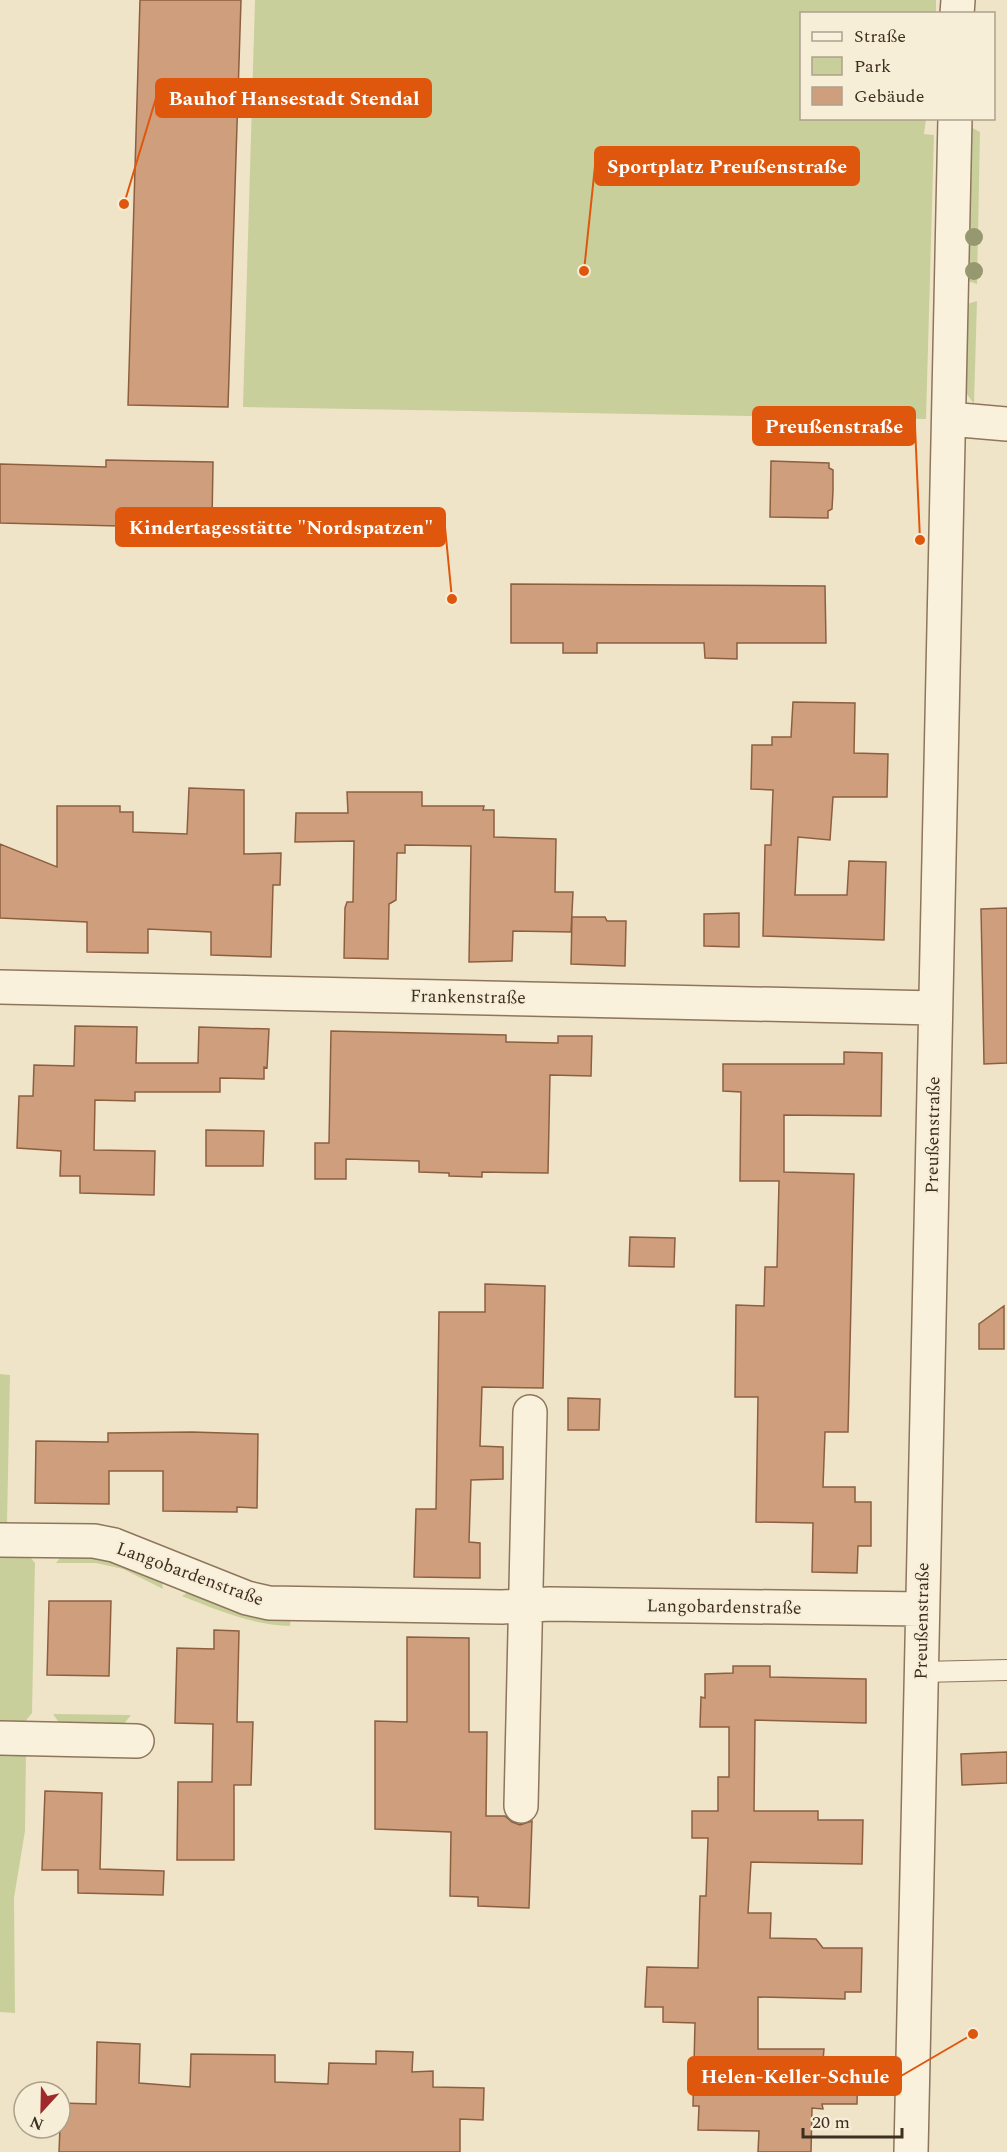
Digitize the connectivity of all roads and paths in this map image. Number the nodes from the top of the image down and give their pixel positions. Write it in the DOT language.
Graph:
graph roads {
  1 [pos="955,120"];
  2 [pos="949,419"];
  3 [pos="1007,424"];
  4 [pos="0,987"];
  5 [pos="935,1008"];
  6 [pos="530,1412"];
  7 [pos="0,1540"];
  8 [pos="525,1606"];
  9 [pos="922,1610"];
  10 [pos="1007,1670"];
  11 [pos="921,1672"];
  12 [pos="0,1738"];
  13 [pos="137,1741"];
  14 [pos="521,1806"];
  15 [pos="911,2152"];
  1 -- 2 [label="street, Preußenstraße"];
  2 -- 3 [label="street"];
  2 -- 5 [label="street, Preußenstraße"];
  4 -- 5 [label="street, Frankenstraße"];
  5 -- 9 [label="street, Preußenstraße"];
  6 -- 8 [label="street"];
  7 -- 8 [label="street, Langobardenstraße"];
  8 -- 9 [label="street, Langobardenstraße"];
  8 -- 14 [label="street"];
  9 -- 11 [label="street, Preußenstraße"];
  10 -- 11 [label="lane"];
  11 -- 15 [label="street, Preußenstraße"];
  12 -- 13 [label="street"];
}
